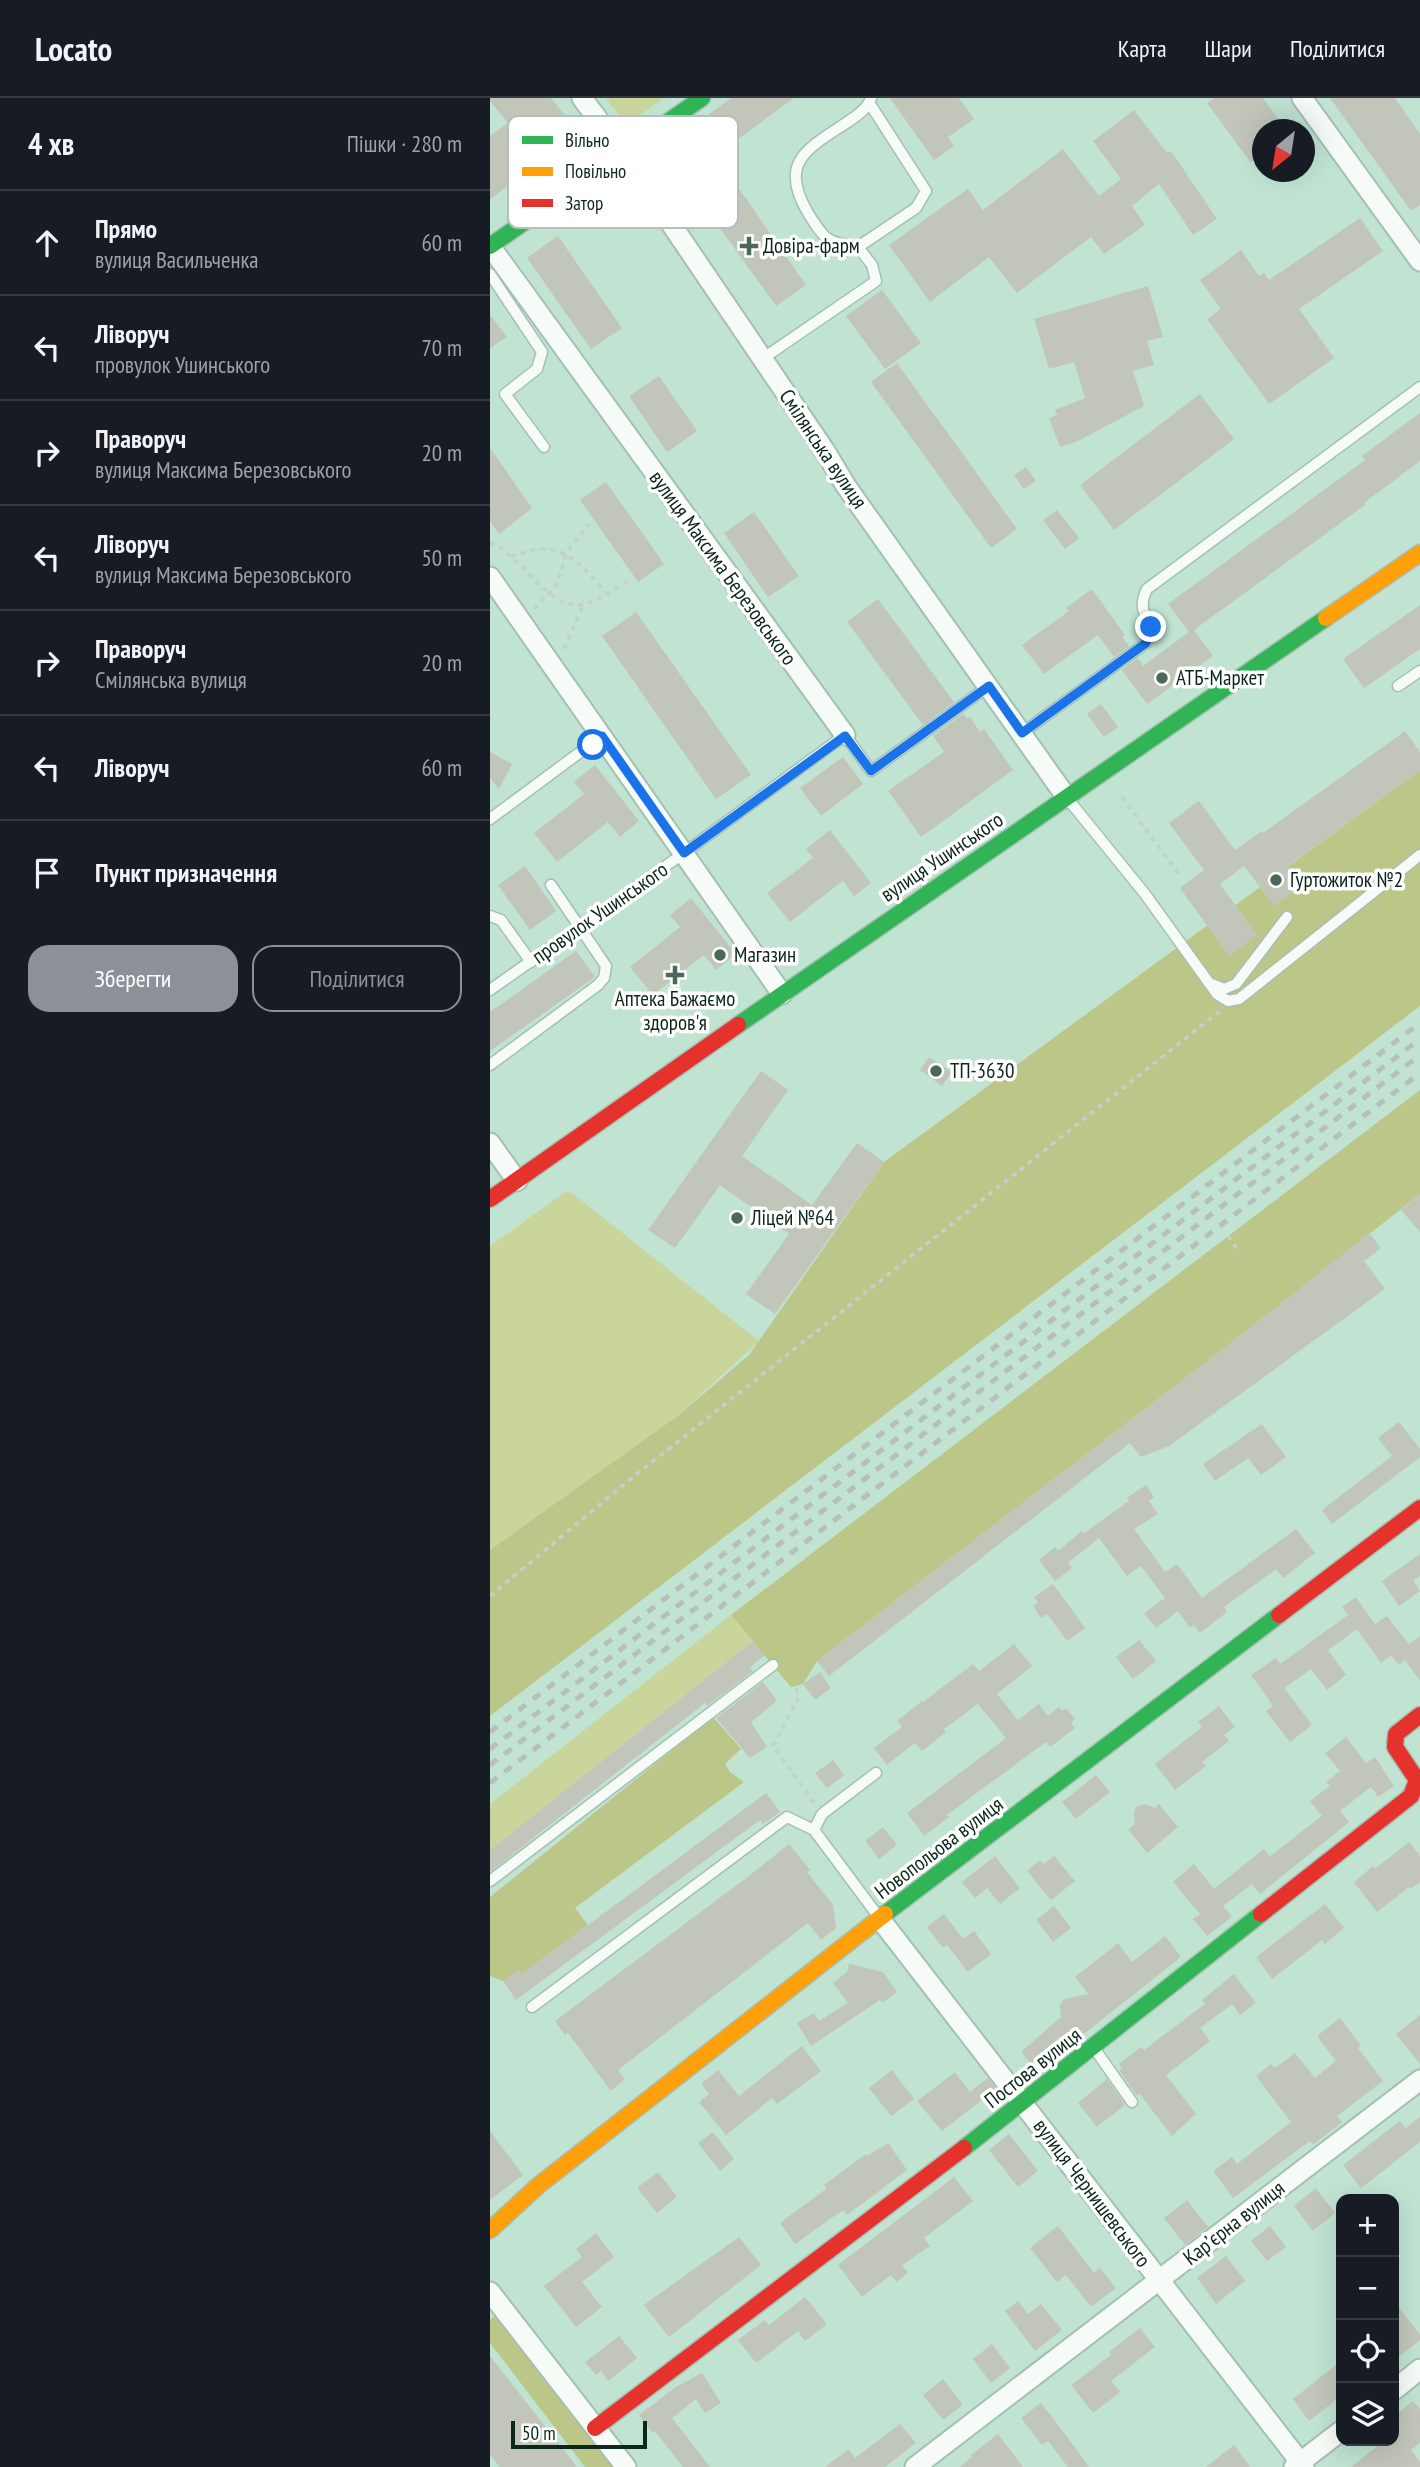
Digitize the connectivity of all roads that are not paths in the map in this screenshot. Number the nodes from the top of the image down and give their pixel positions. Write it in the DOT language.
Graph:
graph roads {
  1 [pos="582,98"];
  2 [pos="702,98"];
  3 [pos="1302,98"];
  4 [pos="870,101"];
  5 [pos="595,116"];
  6 [pos="676,116"];
  7 [pos="516,228"];
  8 [pos="674,228"];
  9 [pos="490,246"];
  10 [pos="858,247"];
  11 [pos="1420,261"];
  12 [pos="490,274"];
  13 [pos="762,359"];
  14 [pos="1420,387"];
  15 [pos="544,447"];
  16 [pos="1420,553"];
  17 [pos="490,577"];
  18 [pos="1420,671"];
  19 [pos="989,686"];
  20 [pos="1398,686"];
  21 [pos="1022,733"];
  22 [pos="602,736"];
  23 [pos="845,736"];
  24 [pos="1067,798"];
  25 [pos="490,819"];
  26 [pos="684,853"];
  27 [pos="1420,855"];
  28 [pos="551,885"];
  29 [pos="490,916"];
  30 [pos="1287,917"];
  31 [pos="580,928"];
  32 [pos="531,962"];
  33 [pos="1209,983"];
  34 [pos="490,990"];
  35 [pos="782,994"];
  36 [pos="490,1065"];
  37 [pos="490,1143"];
  38 [pos="516,1181"];
  39 [pos="490,1199"];
  40 [pos="1420,1508"];
  41 [pos="773,1665"];
  42 [pos="1420,1715"];
  43 [pos="876,1773"];
  44 [pos="814,1830"];
  45 [pos="490,1881"];
  46 [pos="880,1919"];
  47 [pos="532,2007"];
  48 [pos="1093,2048"];
  49 [pos="1420,2080"];
  50 [pos="1132,2102"];
  51 [pos="1023,2103"];
  52 [pos="490,2230"];
  53 [pos="1159,2281"];
  54 [pos="490,2292"];
  55 [pos="1420,2369"];
  56 [pos="1399,2386"];
  57 [pos="595,2428"];
  58 [pos="1336,2435"];
  59 [pos="1300,2465"];
  60 [pos="626,2467"];
  61 [pos="915,2467"];
  1 -- 5 [label="street, Смілянська вулиця"];
  2 -- 6 [label="street"];
  3 -- 11 [label="street"];
  4 -- 10 [label="lane"];
  4 -- 10 [label="lane"];
  7 -- 9 [label="street"];
  8 -- 13 [label="street, Смілянська вулиця"];
  9 -- 23 [label="street, вулиця Максима Березовського"];
  10 -- 13 [label="lane"];
  12 -- 15 [label="lane"];
  13 -- 19 [label="street, Смілянська вулиця"];
  14 -- 21 [label="lane"];
  16 -- 24 [label="street, вулиця Ушинського"];
  17 -- 22 [label="street"];
  18 -- 20 [label="lane"];
  19 -- 21 [label="street, Смілянська вулиця"];
  19 -- 23 [label="lane, вулиця Максима Березовського"];
  21 -- 24 [label="street, Смілянська вулиця"];
  22 -- 25 [label="lane"];
  22 -- 26 [label="street"];
  23 -- 26 [label="lane, провулок Ушинського"];
  24 -- 33 [label="lane"];
  24 -- 35 [label="street, вулиця Ушинського"];
  26 -- 31 [label="lane, провулок Ушинського"];
  26 -- 35 [label="street"];
  27 -- 33 [label="lane"];
  28 -- 31 [label="lane"];
  29 -- 32 [label="lane"];
  30 -- 33 [label="lane"];
  31 -- 32 [label="lane, провулок Ушинського"];
  31 -- 36 [label="lane"];
  32 -- 34 [label="lane, провулок Ушинського"];
  35 -- 38 [label="street, вулиця Ушинського"];
  37 -- 38 [label="street"];
  38 -- 39 [label="street, вулиця Ушинського"];
  40 -- 46 [label="street, Новопольова вулиця"];
  41 -- 45 [label="lane"];
  42 -- 48 [label="street, Постова вулиця"];
  43 -- 44 [label="lane"];
  44 -- 46 [label="lane"];
  44 -- 47 [label="lane"];
  46 -- 51 [label="street, вулиця Чернишевського"];
  46 -- 52 [label="street, Новопольова вулиця"];
  48 -- 50 [label="lane"];
  48 -- 51 [label="street, Постова вулиця"];
  49 -- 53 [label="street, Карʼєрна вулиця"];
  51 -- 53 [label="street, вулиця Чернишевського"];
  51 -- 57 [label="street, Постова вулиця"];
  53 -- 59 [label="street, вулиця Чернишевського"];
  53 -- 61 [label="street, Карʼєрна вулиця"];
  54 -- 57 [label="street"];
  55 -- 56 [label="street"];
  57 -- 60 [label="street"];
  58 -- 59 [label="street"];
}
